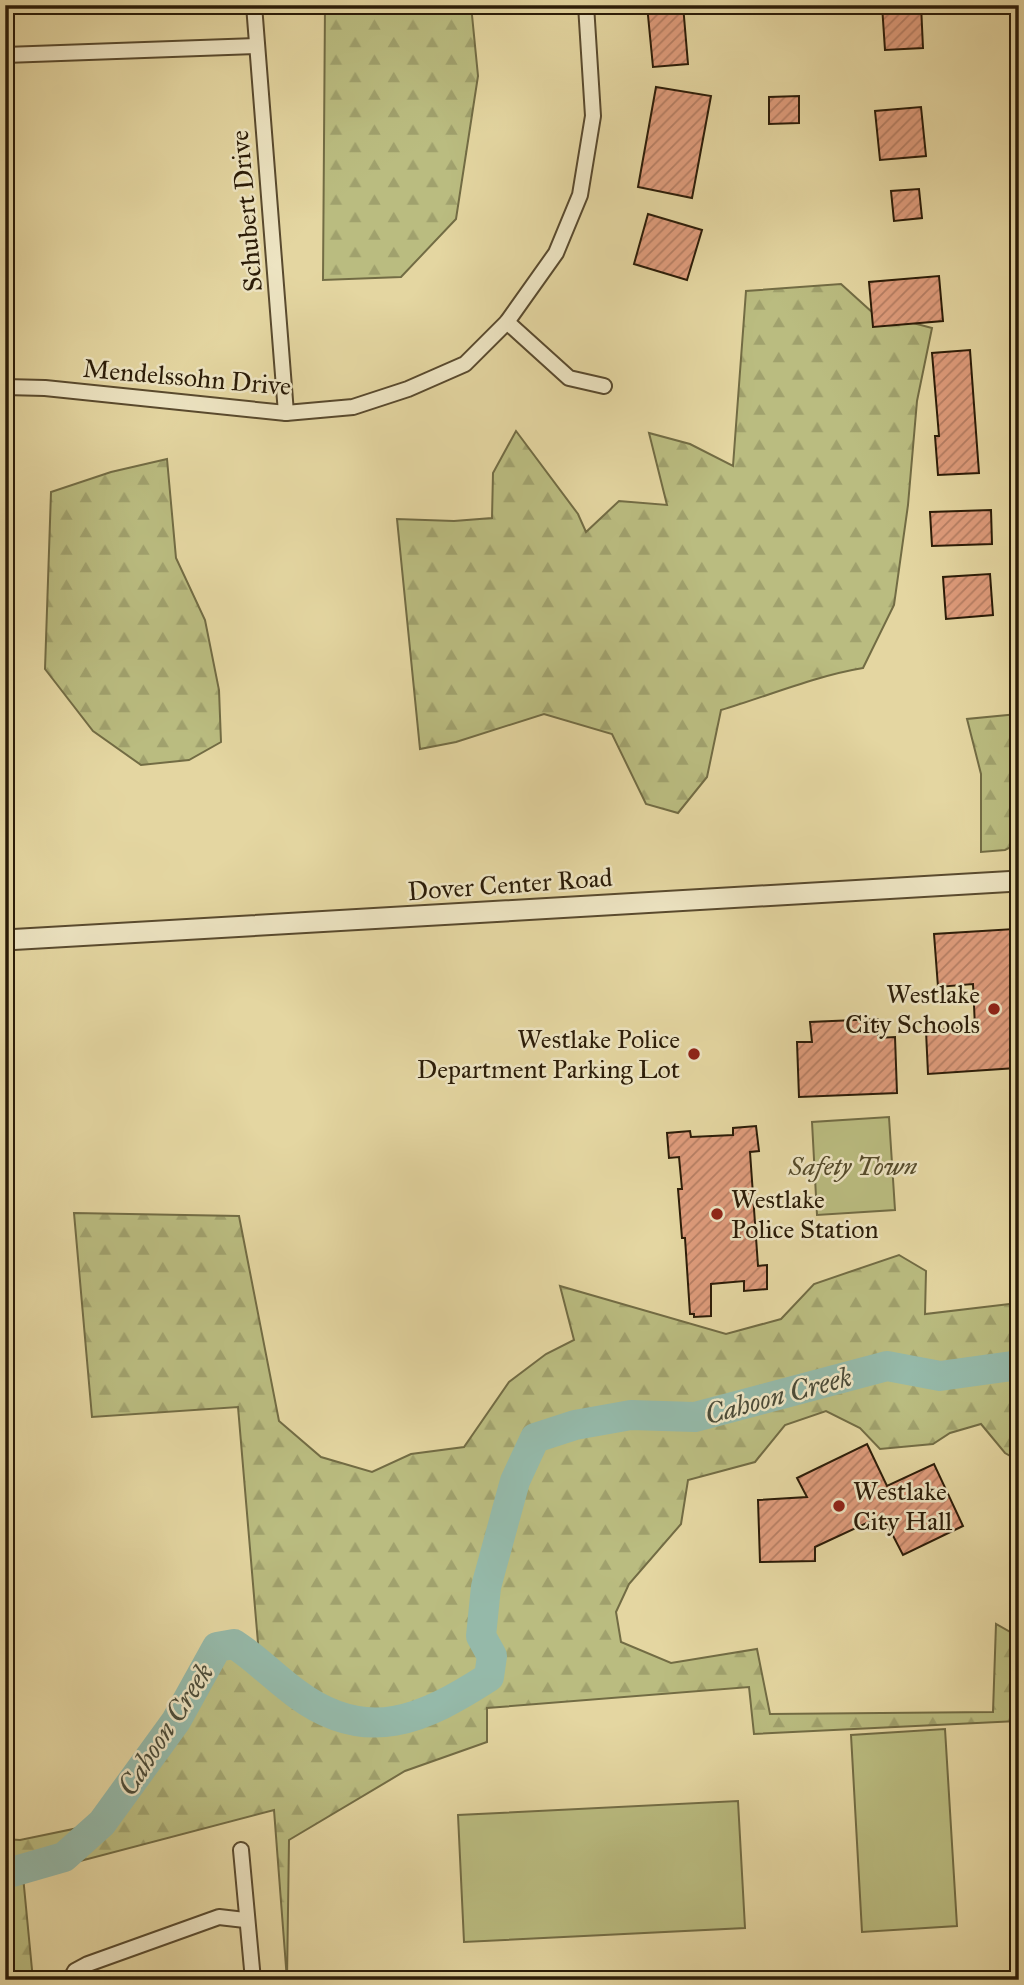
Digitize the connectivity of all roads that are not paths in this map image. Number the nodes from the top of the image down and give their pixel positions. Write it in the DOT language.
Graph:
graph roads {
  1 [pos="254,5"];
  2 [pos="586,5"];
  3 [pos="257,46"];
  4 [pos="5,55"];
  5 [pos="508,321"];
  6 [pos="604,386"];
  7 [pos="5,387"];
  8 [pos="286,413"];
  9 [pos="1019,881"];
  10 [pos="5,940"];
  11 [pos="241,1850"];
  12 [pos="245,1920"];
  13 [pos="70,1980"];
  14 [pos="253,1980"];
  1 -- 3 [label="street, Schubert Drive"];
  2 -- 5 [label="street, Mendelssohn Drive"];
  3 -- 4 [label="street"];
  3 -- 8 [label="street, Schubert Drive"];
  5 -- 6 [label="street"];
  5 -- 8 [label="street, Mendelssohn Drive"];
  7 -- 8 [label="street, Mendelssohn Drive"];
  9 -- 10 [label="street, Dover Center Road"];
  11 -- 12 [label="street"];
  12 -- 13 [label="street"];
  12 -- 14 [label="street"];
}
